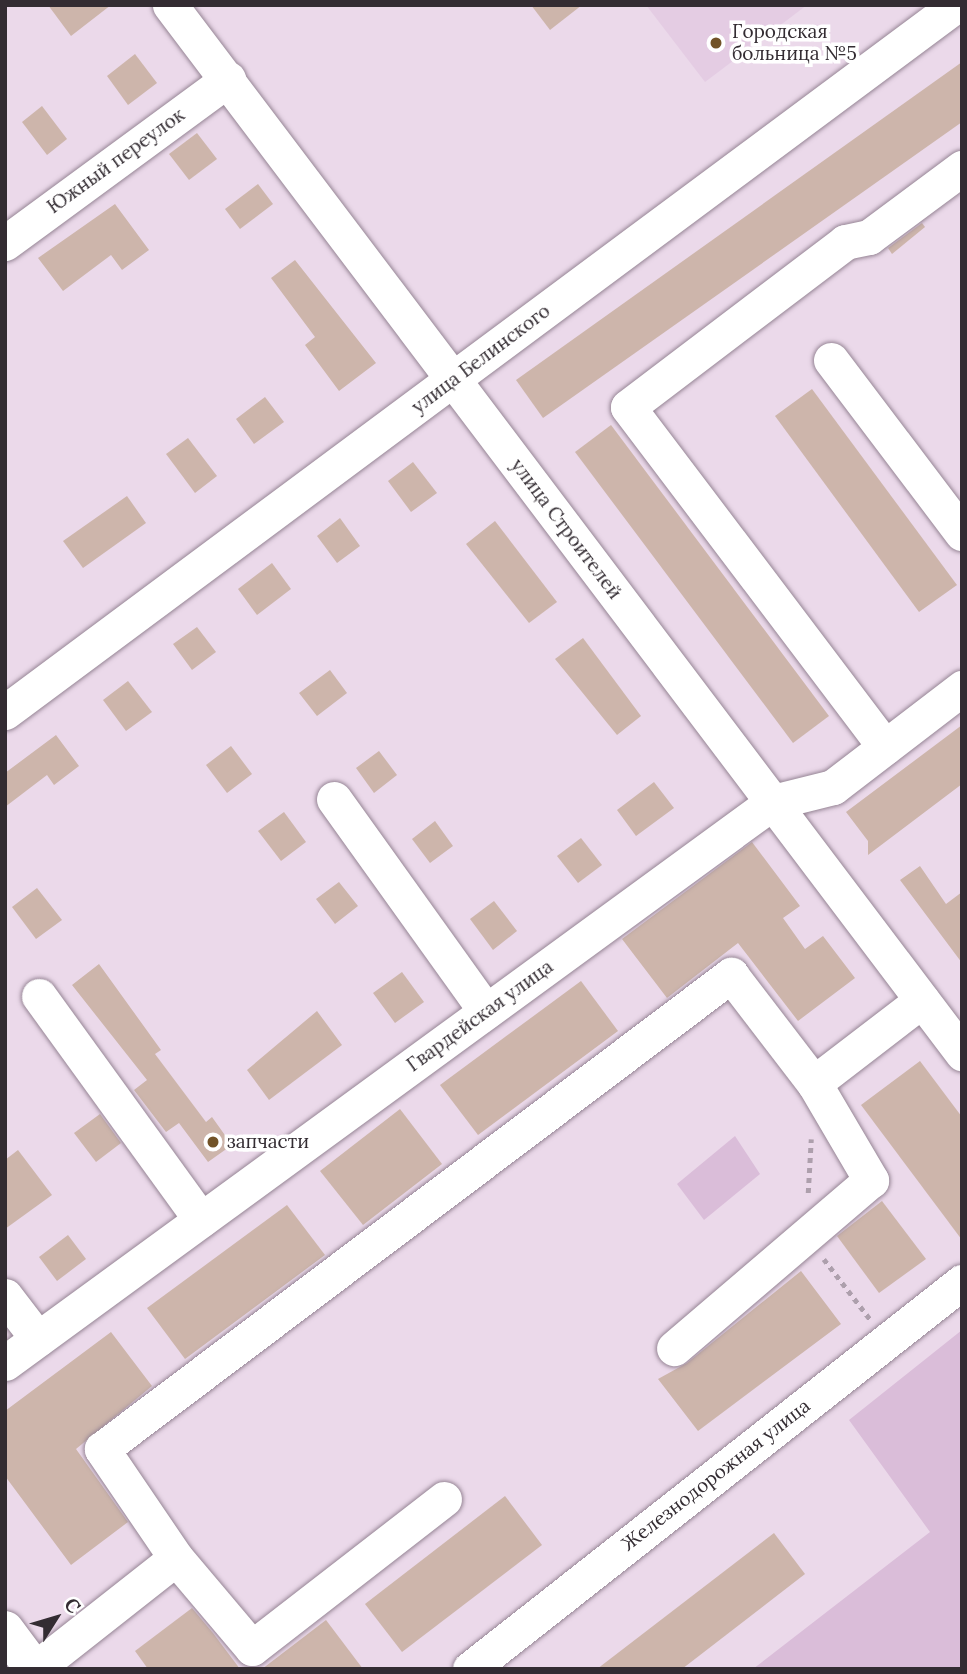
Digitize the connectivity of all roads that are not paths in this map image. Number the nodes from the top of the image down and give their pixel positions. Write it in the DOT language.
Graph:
graph roads {
  1 [pos="170,5"];
  2 [pos="956,5"];
  3 [pos="228,79"];
  4 [pos="962,168"];
  5 [pos="5,243"];
  6 [pos="831,360"];
  7 [pos="453,380"];
  8 [pos="962,533"];
  9 [pos="962,688"];
  10 [pos="5,712"];
  11 [pos="886,747"];
  12 [pos="334,799"];
  13 [pos="773,802"];
  14 [pos="39,996"];
  15 [pos="922,1000"];
  16 [pos="486,1011"];
  17 [pos="962,1053"];
  18 [pos="814,1083"];
  19 [pos="201,1220"];
  20 [pos="962,1282"];
  21 [pos="5,1296"];
  22 [pos="38,1339"];
  23 [pos="674,1348"];
  24 [pos="5,1363"];
  25 [pos="444,1499"];
  26 [pos="176,1558"];
  27 [pos="5,1630"];
  28 [pos="35,1669"];
  29 [pos="470,1669"];
  1 -- 3 [label="street, улица Строителей"];
  2 -- 7 [label="street, улица Белинского"];
  3 -- 5 [label="street, Южный переулок"];
  3 -- 7 [label="street, улица Строителей"];
  4 -- 11 [label="street"];
  6 -- 8 [label="street"];
  7 -- 10 [label="street, улица Белинского"];
  7 -- 13 [label="street, улица Строителей"];
  9 -- 11 [label="street, Гвардейская улица"];
  11 -- 13 [label="street, Гвардейская улица"];
  12 -- 16 [label="street"];
  13 -- 15 [label="street, улица Строителей"];
  13 -- 16 [label="street, Гвардейская улица"];
  14 -- 19 [label="street"];
  15 -- 17 [label="street, улица Строителей"];
  15 -- 18 [label="street"];
  16 -- 19 [label="street, Гвардейская улица"];
  18 -- 23 [label="street"];
  18 -- 26 [label="street"];
  19 -- 22 [label="street, Гвардейская улица"];
  20 -- 29 [label="street, Железнодорожная улица"];
  21 -- 22 [label="street"];
  22 -- 24 [label="street, Гвардейская улица"];
  25 -- 26 [label="street"];
  26 -- 28 [label="street"];
  27 -- 28 [label="main road"];
}
